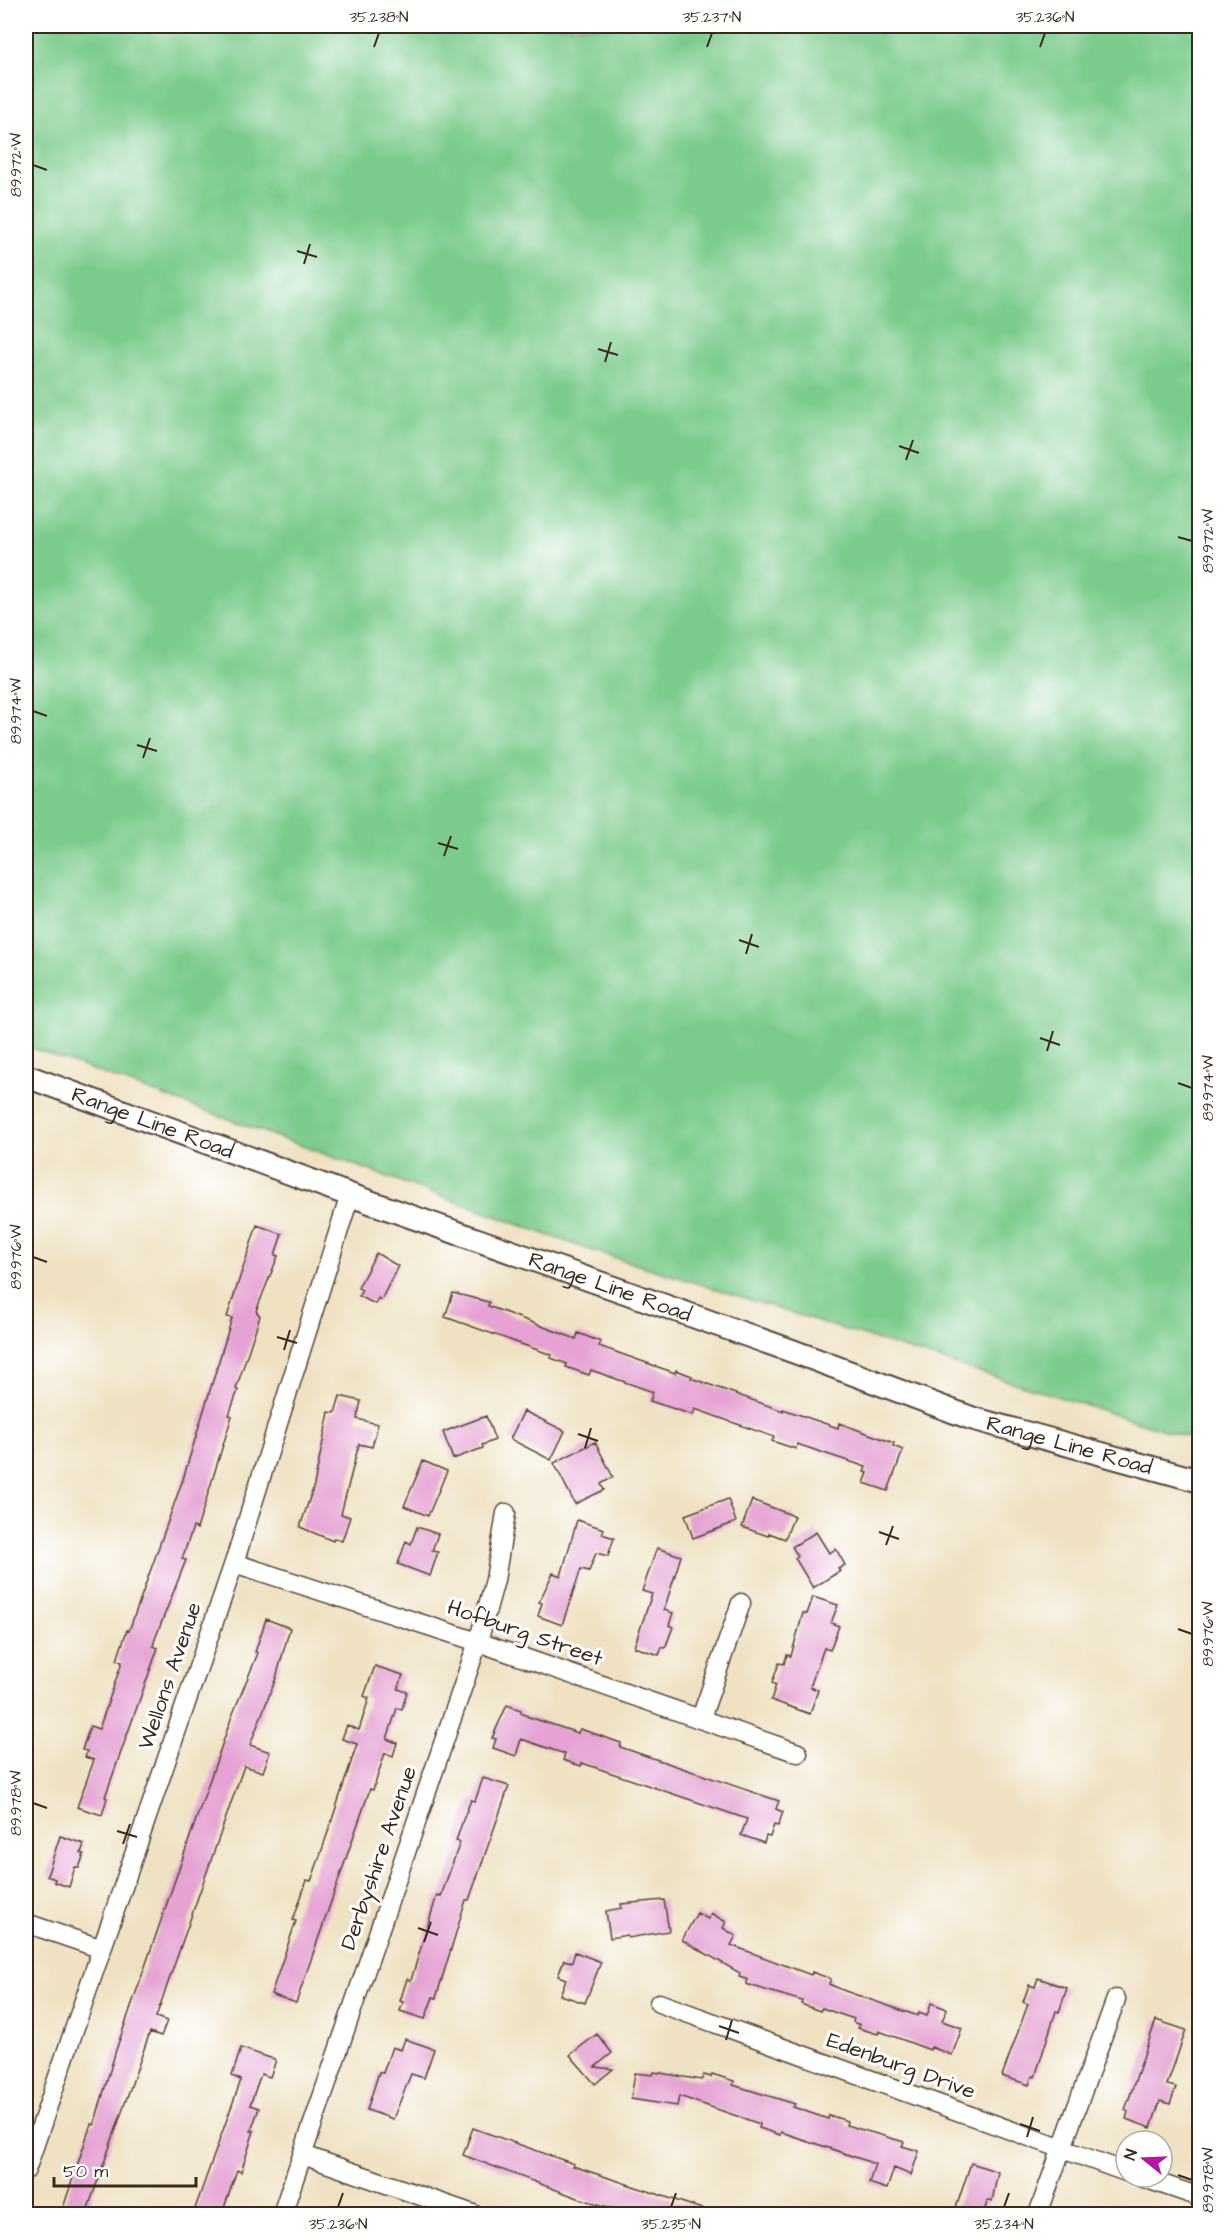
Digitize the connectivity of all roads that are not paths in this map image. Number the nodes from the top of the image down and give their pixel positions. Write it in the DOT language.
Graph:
graph roads {
  1 [pos="26,1077"];
  2 [pos="350,1196"];
  3 [pos="1200,1481"];
  4 [pos="506,1513"];
  5 [pos="234,1563"];
  6 [pos="741,1603"];
  7 [pos="478,1642"];
  8 [pos="701,1718"];
  9 [pos="798,1753"];
  10 [pos="26,1923"];
  11 [pos="102,1949"];
  12 [pos="1116,1999"];
  13 [pos="659,2003"];
  14 [pos="1060,2150"];
  15 [pos="303,2155"];
  16 [pos="1114,2168"];
  17 [pos="26,2170"];
  18 [pos="1174,2188"];
  19 [pos="1200,2197"];
  20 [pos="282,2214"];
  21 [pos="473,2214"];
  22 [pos="1038,2214"];
  1 -- 2 [label="street, Range Line Road"];
  2 -- 3 [label="street, Range Line Road"];
  2 -- 5 [label="street, Wellons Avenue"];
  4 -- 7 [label="street, Derbyshire Avenue"];
  5 -- 7 [label="street, Hofburg Street"];
  5 -- 11 [label="street, Wellons Avenue"];
  6 -- 8 [label="street"];
  7 -- 8 [label="street, Hofburg Street"];
  7 -- 15 [label="street, Derbyshire Avenue"];
  8 -- 9 [label="street, Hofburg Street"];
  10 -- 11 [label="street"];
  11 -- 17 [label="street, Wellons Avenue"];
  12 -- 14 [label="street"];
  13 -- 14 [label="street, Edenburg Drive"];
  14 -- 16 [label="street, Edenburg Drive"];
  14 -- 22 [label="street"];
  15 -- 20 [label="street, Derbyshire Avenue"];
  15 -- 21 [label="street"];
  18 -- 19 [label="street"];
}
